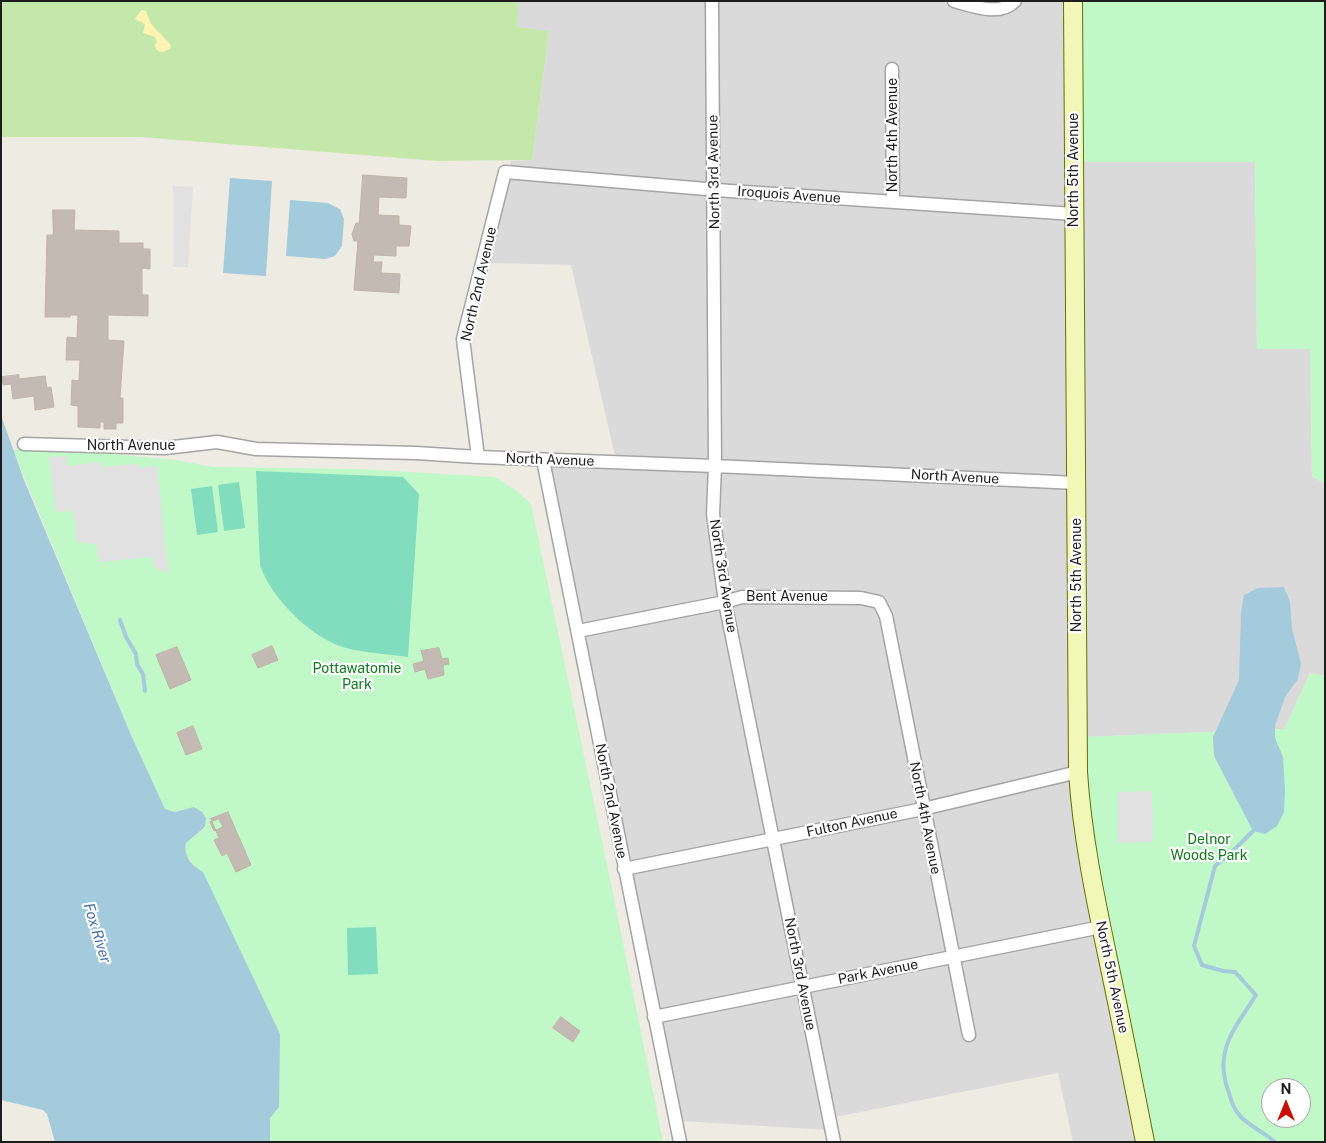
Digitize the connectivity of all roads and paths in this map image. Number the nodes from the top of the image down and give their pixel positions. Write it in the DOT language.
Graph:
graph roads {
  1 [pos="712,1"];
  2 [pos="954,1"];
  3 [pos="1015,1"];
  4 [pos="1073,1"];
  5 [pos="892,69"];
  6 [pos="505,172"];
  7 [pos="715,189"];
  8 [pos="893,201"];
  9 [pos="1074,214"];
  10 [pos="24,444"];
  11 [pos="478,457"];
  12 [pos="543,460"];
  13 [pos="716,466"];
  14 [pos="1077,483"];
  15 [pos="725,602"];
  16 [pos="879,602"];
  17 [pos="578,632"];
  18 [pos="1078,772"];
  19 [pos="922,809"];
  20 [pos="773,840"];
  21 [pos="624,869"];
  22 [pos="1101,927"];
  23 [pos="952,958"];
  24 [pos="803,987"];
  25 [pos="654,1017"];
  26 [pos="968,1036"];
  27 [pos="680,1142"];
  28 [pos="834,1142"];
  29 [pos="1145,1142"];
  1 -- 7 [label="street, North 3rd Avenue"];
  2 -- 3 [label="street"];
  4 -- 9 [label="main road, North 5th Avenue"];
  5 -- 8 [label="street, North 4th Avenue"];
  6 -- 7 [label="street, Iroquois Avenue"];
  6 -- 11 [label="street, North 2nd Avenue"];
  7 -- 8 [label="street, Iroquois Avenue"];
  7 -- 13 [label="street, North 3rd Avenue"];
  8 -- 9 [label="street, Iroquois Avenue"];
  9 -- 14 [label="main road, North 5th Avenue"];
  10 -- 11 [label="street, North Avenue"];
  11 -- 12 [label="street, North Avenue"];
  12 -- 13 [label="street, North Avenue"];
  12 -- 17 [label="street, North 2nd Avenue"];
  13 -- 14 [label="street, North Avenue"];
  13 -- 15 [label="street, North 3rd Avenue"];
  14 -- 18 [label="main road, North 5th Avenue"];
  15 -- 16 [label="street, Bent Avenue"];
  15 -- 17 [label="street, Bent Avenue"];
  15 -- 20 [label="street, North 3rd Avenue"];
  16 -- 19 [label="street, North 4th Avenue"];
  17 -- 21 [label="street, North 2nd Avenue"];
  18 -- 19 [label="street, Fulton Avenue"];
  18 -- 22 [label="main road, North 5th Avenue"];
  19 -- 20 [label="street, Fulton Avenue"];
  19 -- 23 [label="street, North 4th Avenue"];
  20 -- 21 [label="street, Fulton Avenue"];
  20 -- 24 [label="street, North 3rd Avenue"];
  21 -- 25 [label="street, North 2nd Avenue"];
  22 -- 23 [label="street, Park Avenue"];
  22 -- 29 [label="main road, North 5th Avenue"];
  23 -- 24 [label="street, Park Avenue"];
  23 -- 26 [label="street, North 4th Avenue"];
  24 -- 25 [label="street, Park Avenue"];
  24 -- 28 [label="street, North 3rd Avenue"];
  25 -- 27 [label="street, North 2nd Avenue"];
}
